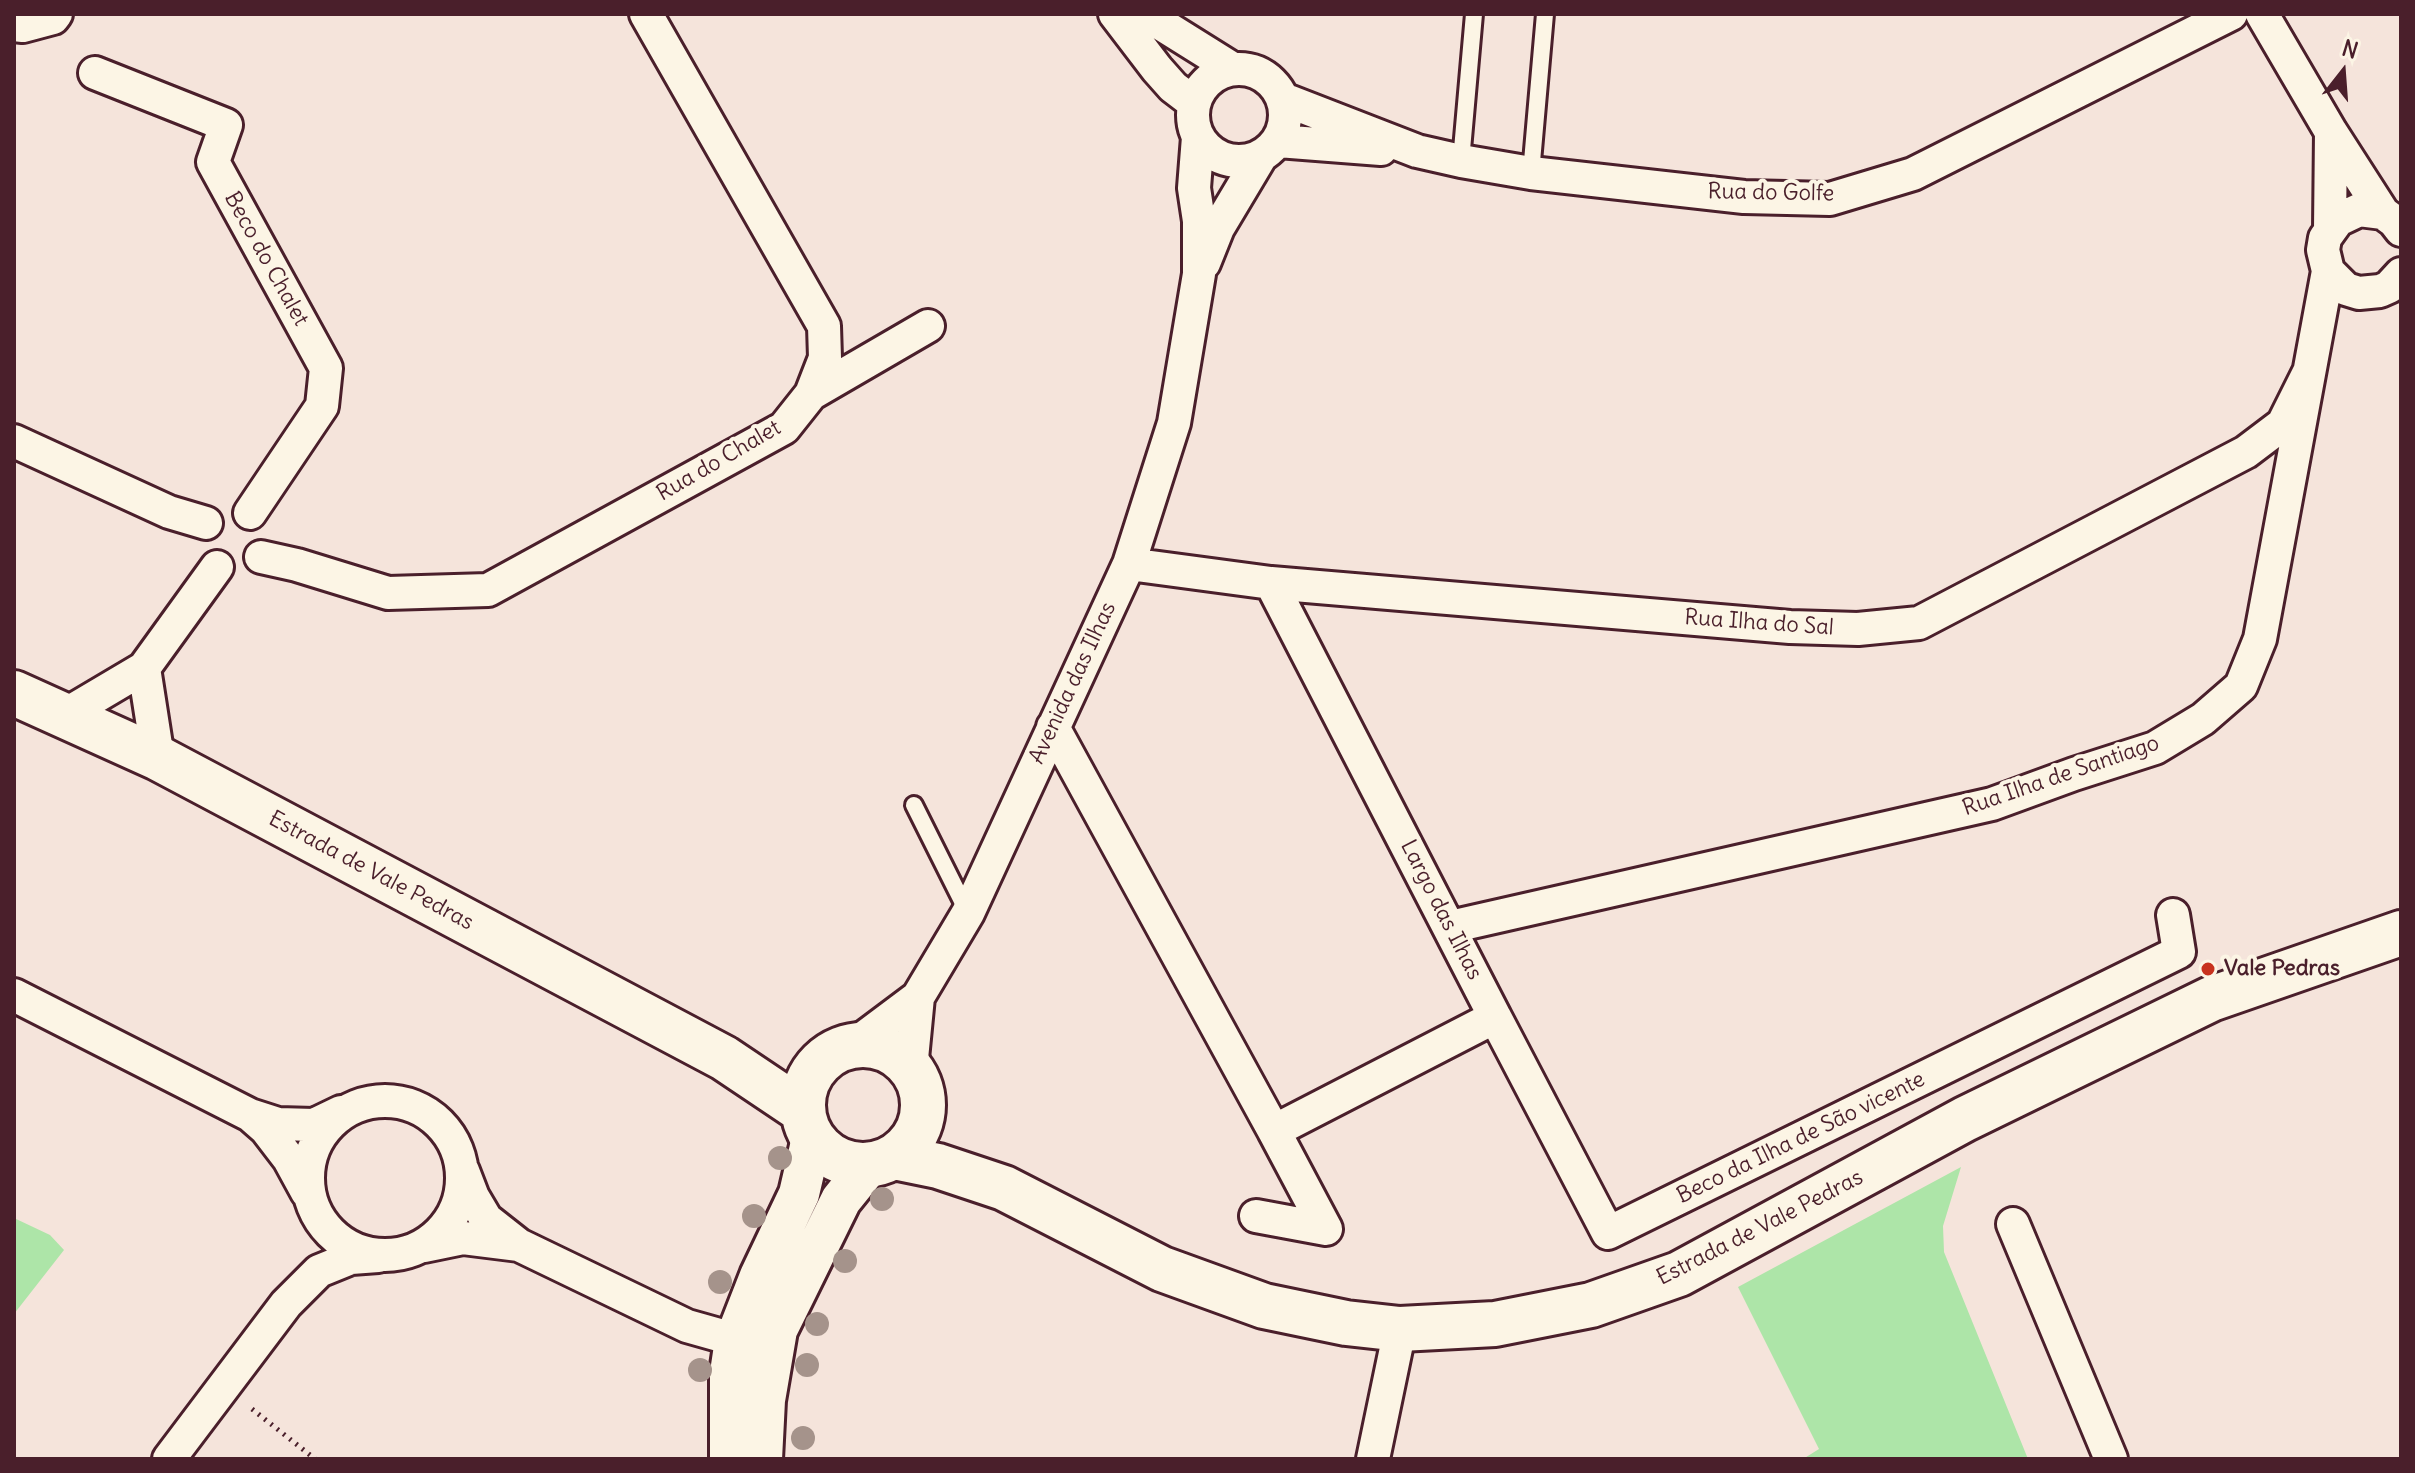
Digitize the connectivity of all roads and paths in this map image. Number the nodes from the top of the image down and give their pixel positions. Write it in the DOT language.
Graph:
graph roads {
  1 [pos="56,14"];
  2 [pos="646,14"];
  3 [pos="1115,14"];
  4 [pos="1145,14"];
  5 [pos="1474,14"];
  6 [pos="1545,14"];
  7 [pos="2231,14"];
  8 [pos="2262,14"];
  9 [pos="14,25"];
  10 [pos="1233,69"];
  11 [pos="95,73"];
  12 [pos="1283,99"];
  13 [pos="1194,103"];
  14 [pos="2331,132"];
  15 [pos="1198,137"];
  16 [pos="1269,149"];
  17 [pos="1417,151"];
  18 [pos="1461,161"];
  19 [pos="1531,173"];
  20 [pos="2392,221"];
  21 [pos="2330,229"];
  22 [pos="2328,271"];
  23 [pos="1199,274"];
  24 [pos="2388,285"];
  25 [pos="928,326"];
  26 [pos="2309,368"];
  27 [pos="811,394"];
  28 [pos="14,441"];
  29 [pos="2234,459"];
  30 [pos="2288,488"];
  31 [pos="250,513"];
  32 [pos="206,523"];
  33 [pos="261,557"];
  34 [pos="1129,564"];
  35 [pos="217,567"];
  36 [pos="1271,583"];
  37 [pos="144,668"];
  38 [pos="14,693"];
  39 [pos="63,716"];
  40 [pos="1053,727"];
  41 [pos="158,758"];
  42 [pos="914,805"];
  43 [pos="968,913"];
  44 [pos="2173,915"];
  45 [pos="1450,927"];
  46 [pos="2401,933"];
  47 [pos="14,995"];
  48 [pos="918,997"];
  49 [pos="1495,1017"];
  50 [pos="839,1052"];
  51 [pos="724,1058"];
  52 [pos="917,1088"];
  53 [pos="347,1109"];
  54 [pos="250,1115"];
  55 [pos="807,1124"];
  56 [pos="1274,1131"];
  57 [pos="882,1161"];
  58 [pos="463,1171"];
  59 [pos="1004,1188"];
  60 [pos="314,1208"];
  61 [pos="1256,1216"];
  62 [pos="2013,1224"];
  63 [pos="519,1245"];
  64 [pos="413,1250"];
  65 [pos="286,1304"];
  66 [pos="1400,1329"];
  67 [pos="735,1340"];
  68 [pos="772,1350"];
  69 [pos="248,1406"];
  70 [pos="169,1459"];
  71 [pos="315,1459"];
  72 [pos="730,1459"];
  73 [pos="762,1459"];
  74 [pos="1373,1459"];
  75 [pos="2111,1459"];
  1 -- 9 [label="street"];
  2 -- 27 [label="street, Rua do Chalet"];
  3 -- 13 [label="street"];
  4 -- 10 [label="street, Rua do Golfe"];
  5 -- 18 [label="lane"];
  6 -- 19 [label="lane"];
  7 -- 19 [label="street, Rua do Golfe"];
  8 -- 14 [label="street"];
  10 -- 12 [label="street, Rua do Golfe"];
  10 -- 13 [label="street"];
  11 -- 31 [label="street, Beco do Chalet"];
  12 -- 16 [label="street"];
  12 -- 17 [label="street, Rua do Golfe"];
  13 -- 15 [label="street"];
  14 -- 20 [label="street"];
  14 -- 21 [label="street"];
  15 -- 16 [label="street"];
  15 -- 23 [label="street, Avenida das Ilhas"];
  16 -- 17 [label="street"];
  16 -- 23 [label="street, Avenida das Ilhas"];
  17 -- 18 [label="street, Rua do Golfe"];
  18 -- 19 [label="street, Rua do Golfe"];
  20 -- 21 [label="street"];
  21 -- 22 [label="street"];
  22 -- 24 [label="street"];
  22 -- 26 [label="street"];
  23 -- 34 [label="street, Avenida das Ilhas"];
  24 -- 26 [label="street"];
  25 -- 27 [label="street"];
  26 -- 29 [label="street, Rua Ilha do Sal"];
  26 -- 30 [label="street, Rua Ilha de Santiago"];
  27 -- 33 [label="street, Rua do Chalet"];
  28 -- 32 [label="street"];
  29 -- 30 [label="street"];
  29 -- 36 [label="street, Rua Ilha do Sal"];
  30 -- 45 [label="street, Rua Ilha de Santiago"];
  31 -- 32 [label="street"];
  31 -- 33 [label="street"];
  32 -- 35 [label="street"];
  33 -- 35 [label="street"];
  34 -- 36 [label="street, Rua Ilha do Sal"];
  34 -- 40 [label="street, Avenida das Ilhas"];
  35 -- 37 [label="street"];
  36 -- 45 [label="street, Largo das Ilhas"];
  37 -- 39 [label="street"];
  37 -- 41 [label="street"];
  38 -- 39 [label="main road, Estrada de Vale Pedras"];
  39 -- 41 [label="main road, Estrada de Vale Pedras"];
  40 -- 43 [label="street, Avenida das Ilhas"];
  40 -- 56 [label="street"];
  41 -- 51 [label="main road, Estrada de Vale Pedras"];
  42 -- 43 [label="lane"];
  43 -- 48 [label="street, Avenida das Ilhas"];
  44 -- 49 [label="street, Beco da Ilha de São vicente"];
  45 -- 49 [label="street, Largo das Ilhas"];
  46 -- 66 [label="main road, Estrada de Vale Pedras"];
  47 -- 54 [label="street"];
  48 -- 50 [label="street, Avenida das Ilhas"];
  48 -- 52 [label="street"];
  49 -- 56 [label="street"];
  50 -- 51 [label="main road, Estrada de Vale Pedras"];
  50 -- 52 [label="main road"];
  50 -- 55 [label="main road"];
  51 -- 55 [label="main road, Estrada de Vale Pedras"];
  52 -- 57 [label="main road"];
  52 -- 59 [label="main road, Estrada de Vale Pedras"];
  53 -- 54 [label="street"];
  53 -- 58 [label="street"];
  53 -- 60 [label="street"];
  54 -- 60 [label="street"];
  55 -- 57 [label="main road"];
  55 -- 67 [label="street"];
  56 -- 61 [label="street"];
  57 -- 59 [label="main road, Estrada de Vale Pedras"];
  57 -- 68 [label="street"];
  58 -- 63 [label="street"];
  58 -- 64 [label="street"];
  59 -- 66 [label="main road, Estrada de Vale Pedras"];
  60 -- 64 [label="street"];
  60 -- 65 [label="street"];
  62 -- 75 [label="street"];
  63 -- 64 [label="street"];
  63 -- 67 [label="street"];
  64 -- 65 [label="street"];
  65 -- 70 [label="street"];
  66 -- 74 [label="street"];
  67 -- 68 [label="street"];
  67 -- 72 [label="street"];
  68 -- 73 [label="street"];
  69 -- 71 [label="path"];
}
